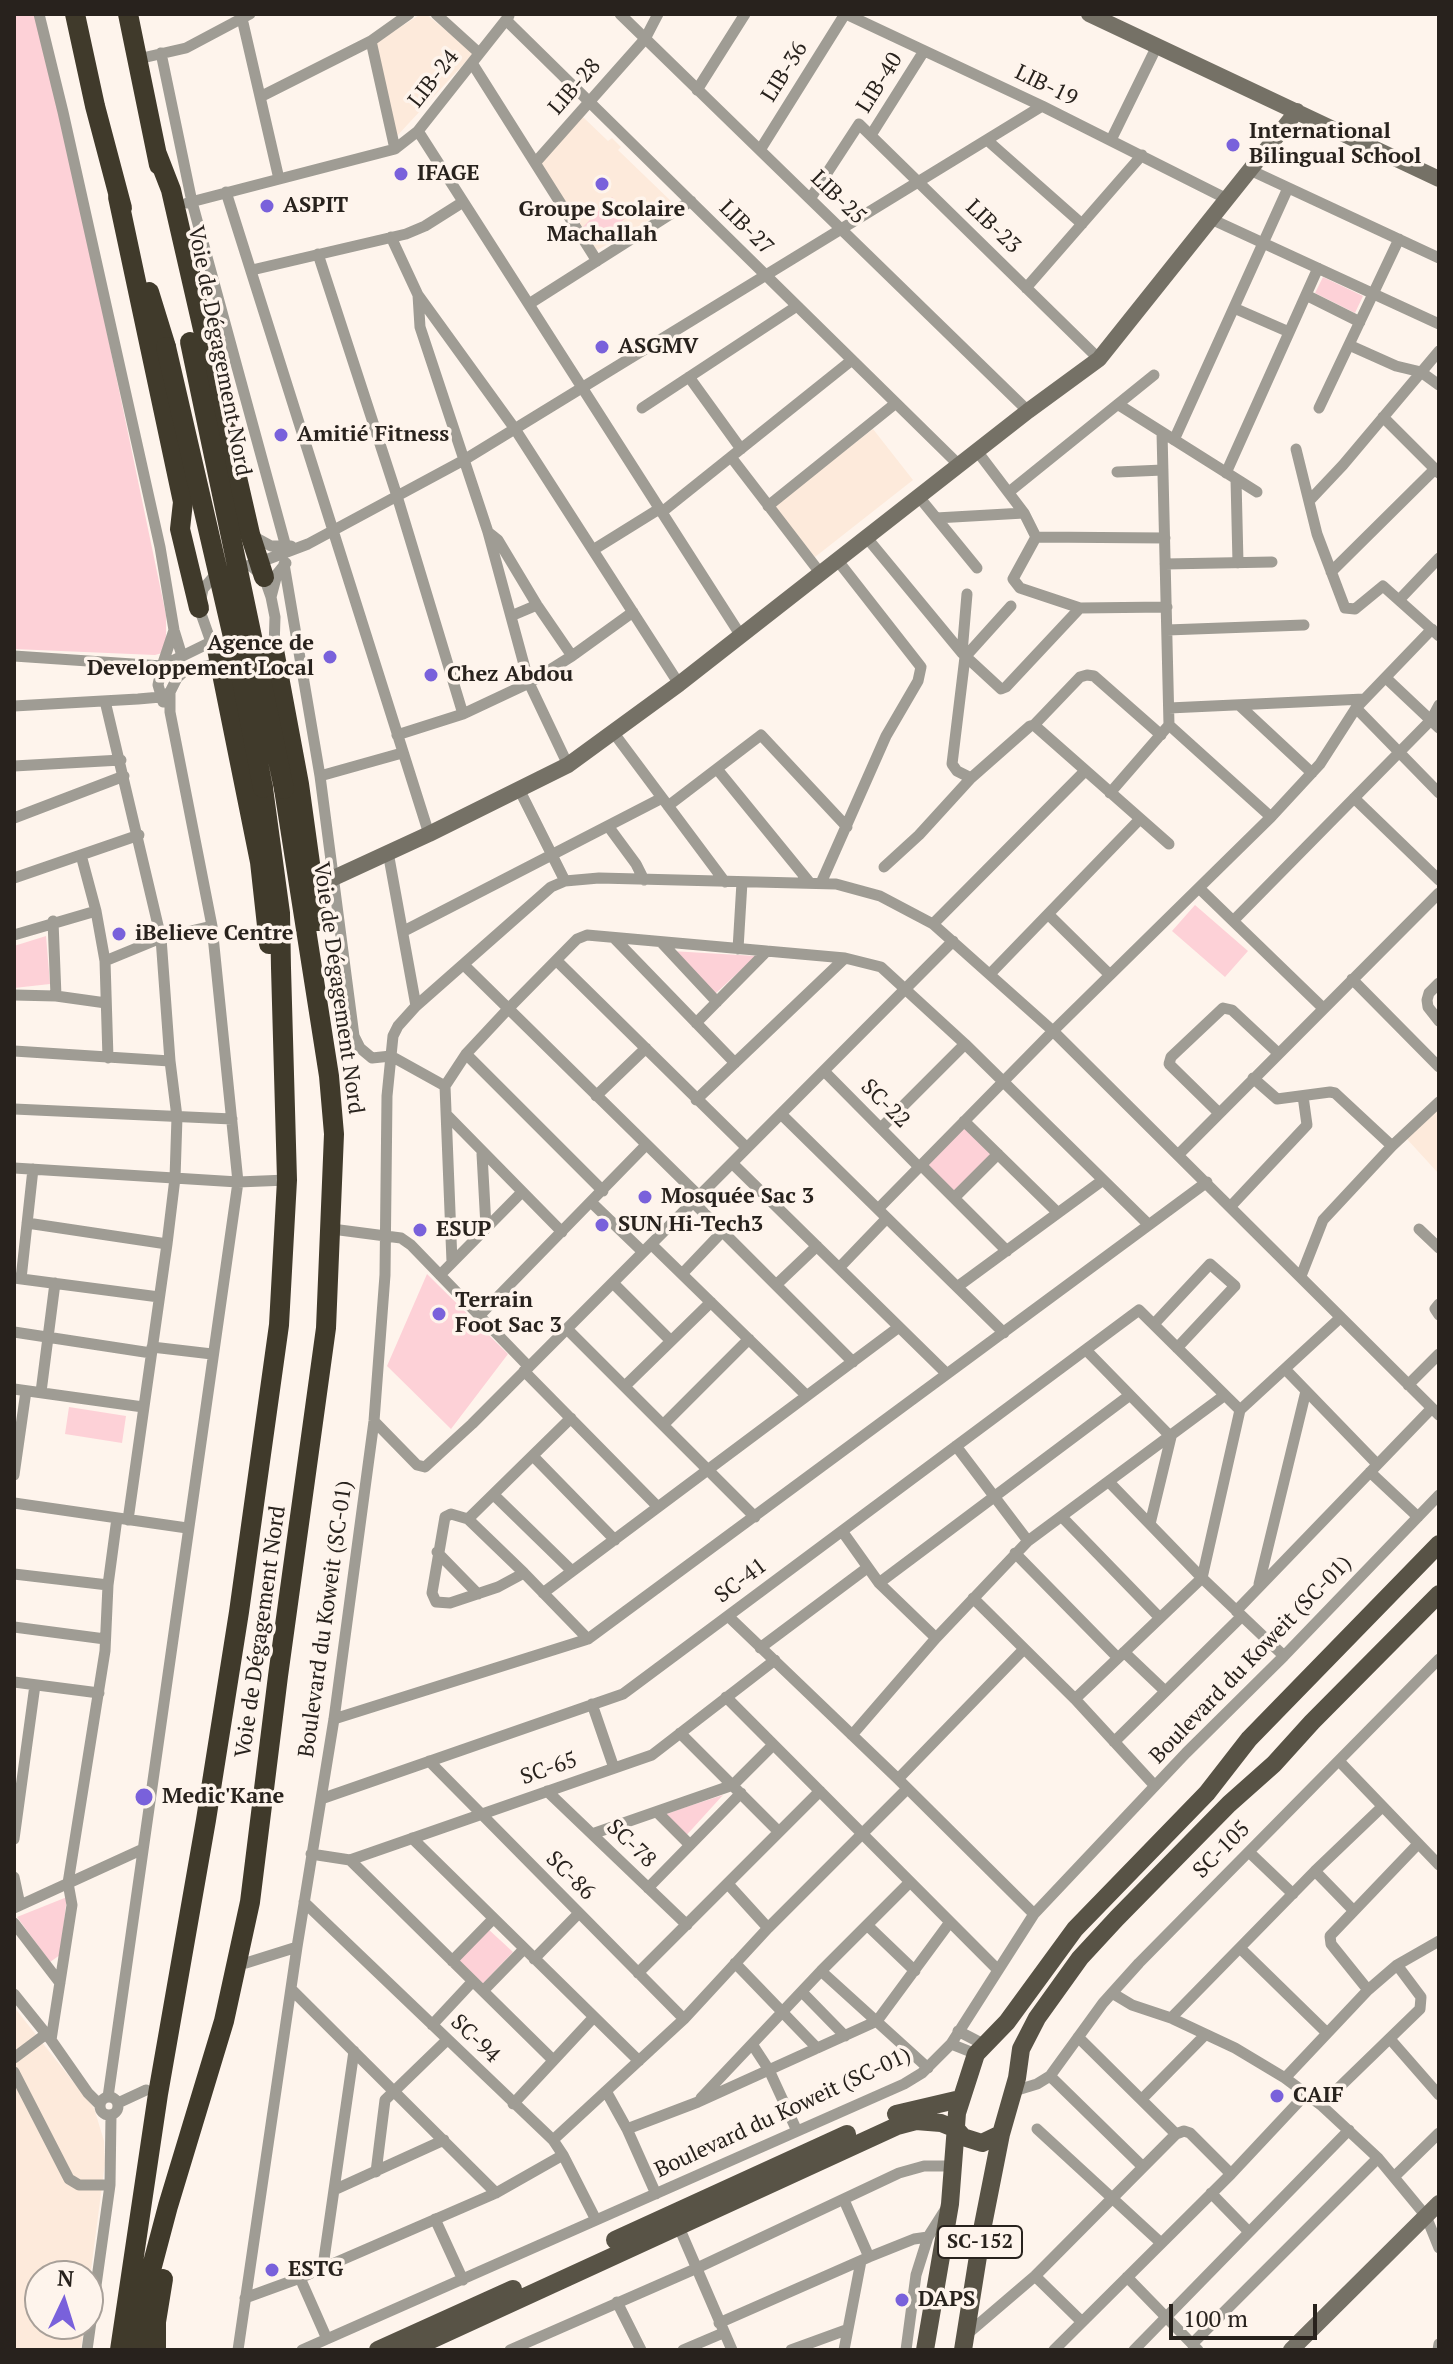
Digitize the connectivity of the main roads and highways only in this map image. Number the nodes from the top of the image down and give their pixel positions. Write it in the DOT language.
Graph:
graph roads {
  1 [pos="75,14"];
  2 [pos="128,14"];
  3 [pos="157,154"];
  4 [pos="118,197"];
  5 [pos="258,568"];
  6 [pos="199,608"];
  7 [pos="274,650"];
  8 [pos="219,654"];
  9 [pos="282,1032"];
  10 [pos="329,1076"];
  11 [pos="1439,1544"];
  12 [pos="1439,1594"];
  13 [pos="258,1842"];
  14 [pos="980,2050"];
  15 [pos="1019,2064"];
  16 [pos="152,2092"];
  17 [pos="960,2099"];
  18 [pos="956,2129"];
  19 [pos="1001,2134"];
  20 [pos="964,2343"];
  21 [pos="106,2350"];
  22 [pos="120,2350"];
  23 [pos="136,2350"];
  24 [pos="156,2350"];
  25 [pos="378,2350"];
  26 [pos="409,2350"];
  27 [pos="925,2350"];
  1 -- 4 [label="highway, Voie de Dégagement Nord"];
  2 -- 3 [label="highway, Voie de Dégagement Nord"];
  3 -- 5 [label="highway"];
  3 -- 10 [label="highway, Voie de Dégagement Nord, bridge"];
  4 -- 6 [label="highway"];
  4 -- 9 [label="highway, Voie de Dégagement Nord, bridge"];
  7 -- 10 [label="highway"];
  8 -- 9 [label="highway"];
  9 -- 16 [label="highway, Voie de Dégagement Nord"];
  10 -- 13 [label="highway, Voie de Dégagement Nord"];
  11 -- 14 [label="main road"];
  12 -- 15 [label="main road"];
  13 -- 23 [label="highway, Voie de Dégagement Nord"];
  13 -- 24 [label="highway"];
  14 -- 15 [label="main road"];
  14 -- 17 [label="main road"];
  15 -- 19 [label="main road, SC-152"];
  16 -- 21 [label="highway"];
  16 -- 22 [label="highway, Voie de Dégagement Nord"];
  17 -- 18 [label="main road"];
  17 -- 25 [label="main road"];
  18 -- 19 [label="main road"];
  18 -- 26 [label="main road"];
  18 -- 27 [label="main road"];
  19 -- 20 [label="main road, SC-152"];
}
